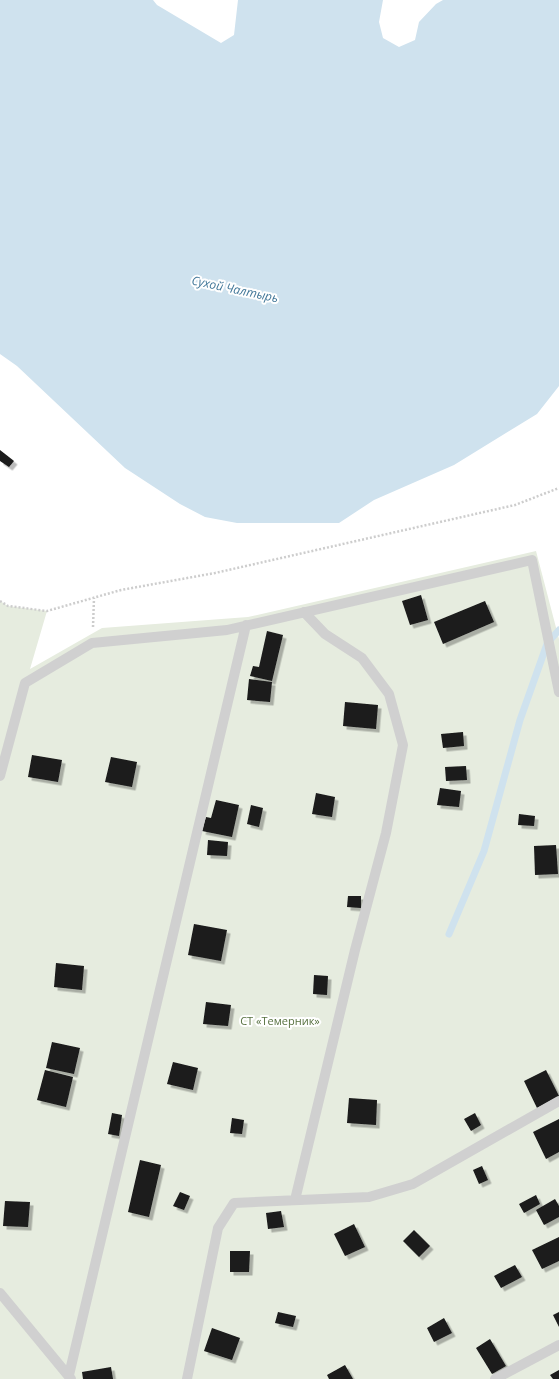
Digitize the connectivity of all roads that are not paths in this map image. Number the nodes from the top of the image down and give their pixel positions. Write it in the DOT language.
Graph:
graph roads {
  1 [pos="304,612"];
  2 [pos="246,625"];
  3 [pos="559,692"];
  4 [pos="0,776"];
  5 [pos="559,1102"];
  6 [pos="295,1200"];
  7 [pos="0,1293"];
  8 [pos="559,1344"];
  9 [pos="70,1377"];
  10 [pos="187,1379"];
  11 [pos="495,1379"];
  1 -- 2 [label="lane"];
  1 -- 3 [label="lane"];
  1 -- 6 [label="lane"];
  2 -- 4 [label="lane"];
  2 -- 9 [label="lane"];
  5 -- 6 [label="lane"];
  6 -- 10 [label="lane"];
  7 -- 9 [label="lane"];
  8 -- 11 [label="lane"];
}
